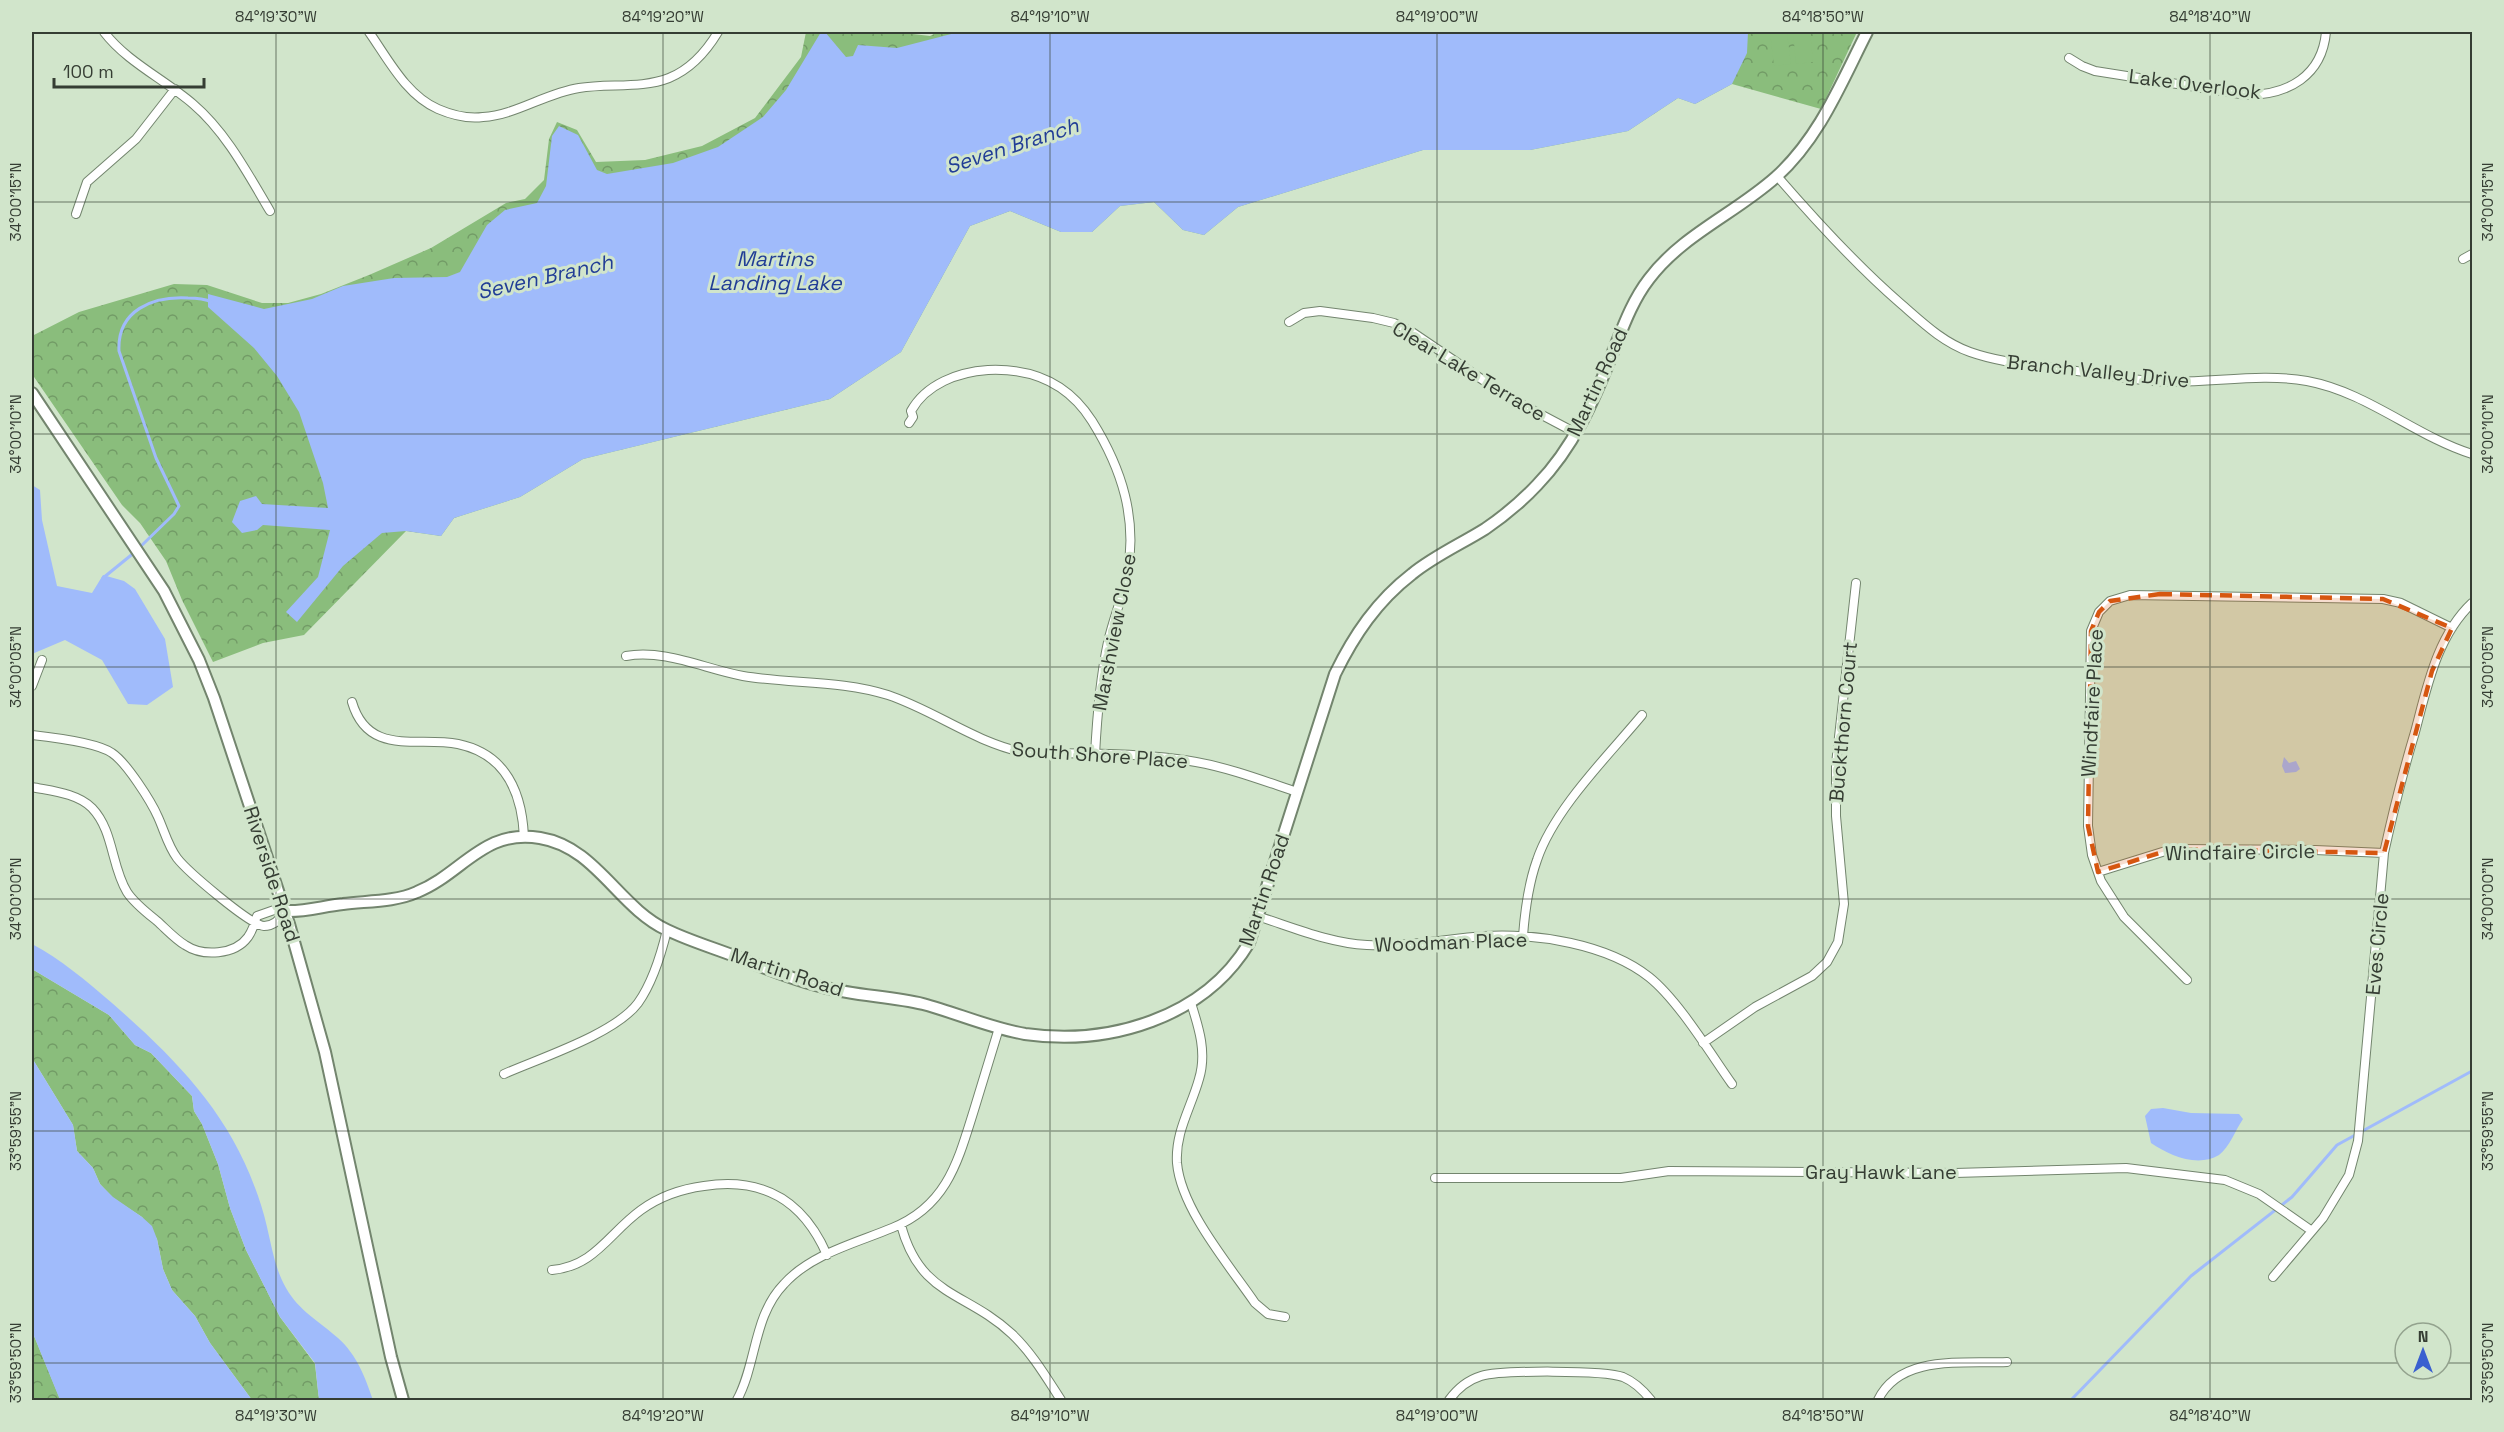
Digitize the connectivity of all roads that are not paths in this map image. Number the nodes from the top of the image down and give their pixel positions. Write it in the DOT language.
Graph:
graph roads {
  1 [pos="104,32"];
  2 [pos="369,32"];
  3 [pos="718,32"];
  4 [pos="1867,32"];
  5 [pos="2326,32"];
  6 [pos="2068,58"];
  7 [pos="175,89"];
  8 [pos="1777,176"];
  9 [pos="270,211"];
  10 [pos="76,214"];
  11 [pos="2472,254"];
  12 [pos="2463,259"];
  13 [pos="1289,322"];
  14 [pos="32,393"];
  15 [pos="909,423"];
  16 [pos="1576,433"];
  17 [pos="2472,454"];
  18 [pos="1856,583"];
  19 [pos="2472,603"];
  20 [pos="2452,628"];
  21 [pos="626,656"];
  22 [pos="42,660"];
  23 [pos="32,686"];
  24 [pos="352,702"];
  25 [pos="1642,715"];
  26 [pos="32,735"];
  27 [pos="1095,755"];
  28 [pos="32,787"];
  29 [pos="1297,792"];
  30 [pos="524,837"];
  31 [pos="2384,853"];
  32 [pos="2098,872"];
  33 [pos="285,911"];
  34 [pos="1257,916"];
  35 [pos="255,922"];
  36 [pos="667,930"];
  37 [pos="1522,936"];
  38 [pos="2187,980"];
  39 [pos="1191,1003"];
  40 [pos="999,1028"];
  41 [pos="1703,1043"];
  42 [pos="504,1074"];
  43 [pos="1732,1084"];
  44 [pos="1435,1178"];
  45 [pos="901,1225"];
  46 [pos="2312,1231"];
  47 [pos="827,1255"];
  48 [pos="552,1270"];
  49 [pos="2273,1277"];
  50 [pos="1285,1317"];
  51 [pos="2007,1362"];
  52 [pos="402,1401"];
  53 [pos="737,1401"];
  54 [pos="1061,1401"];
  55 [pos="1449,1401"];
  56 [pos="1651,1401"];
  57 [pos="1878,1401"];
  1 -- 7 [label="street"];
  2 -- 3 [label="street"];
  4 -- 8 [label="street, Martin Road"];
  5 -- 6 [label="street, Lake Overlook"];
  7 -- 9 [label="street"];
  7 -- 10 [label="street"];
  8 -- 16 [label="street, Martin Road"];
  8 -- 17 [label="street, Branch Valley Drive"];
  11 -- 12 [label="street"];
  13 -- 16 [label="street, Clear Lake Terrace"];
  14 -- 33 [label="street, Riverside Road"];
  15 -- 27 [label="street, Marshview Close"];
  16 -- 29 [label="street, Martin Road"];
  18 -- 41 [label="street, Buckthorn Court"];
  19 -- 20 [label="street, Eves Circle"];
  20 -- 31 [label="street, Eves Circle"];
  20 -- 32 [label="street, Windfaire Place"];
  21 -- 27 [label="street, South Shore Place"];
  22 -- 23 [label="street"];
  24 -- 30 [label="street"];
  25 -- 37 [label="street"];
  26 -- 35 [label="street"];
  27 -- 29 [label="street, South Shore Place"];
  28 -- 35 [label="street"];
  29 -- 34 [label="street, Martin Road"];
  30 -- 33 [label="street, Martin Road"];
  30 -- 36 [label="street, Martin Road"];
  31 -- 32 [label="street, Windfaire Circle"];
  31 -- 46 [label="street, Eves Circle"];
  32 -- 38 [label="street, Windfaire Place"];
  33 -- 35 [label="street"];
  33 -- 35 [label="street"];
  33 -- 52 [label="street, Riverside Road"];
  34 -- 37 [label="street, Woodman Place"];
  34 -- 39 [label="street, Martin Road"];
  36 -- 40 [label="street, Martin Road"];
  36 -- 42 [label="street"];
  37 -- 41 [label="street, Woodman Place"];
  39 -- 40 [label="street, Martin Road"];
  39 -- 50 [label="street"];
  40 -- 45 [label="street"];
  41 -- 43 [label="street, Woodman Place"];
  44 -- 46 [label="street, Gray Hawk Lane"];
  45 -- 47 [label="street"];
  45 -- 54 [label="street"];
  46 -- 49 [label="street, Eves Circle"];
  47 -- 48 [label="street"];
  47 -- 53 [label="street"];
  51 -- 57 [label="street"];
  55 -- 56 [label="street"];
}
